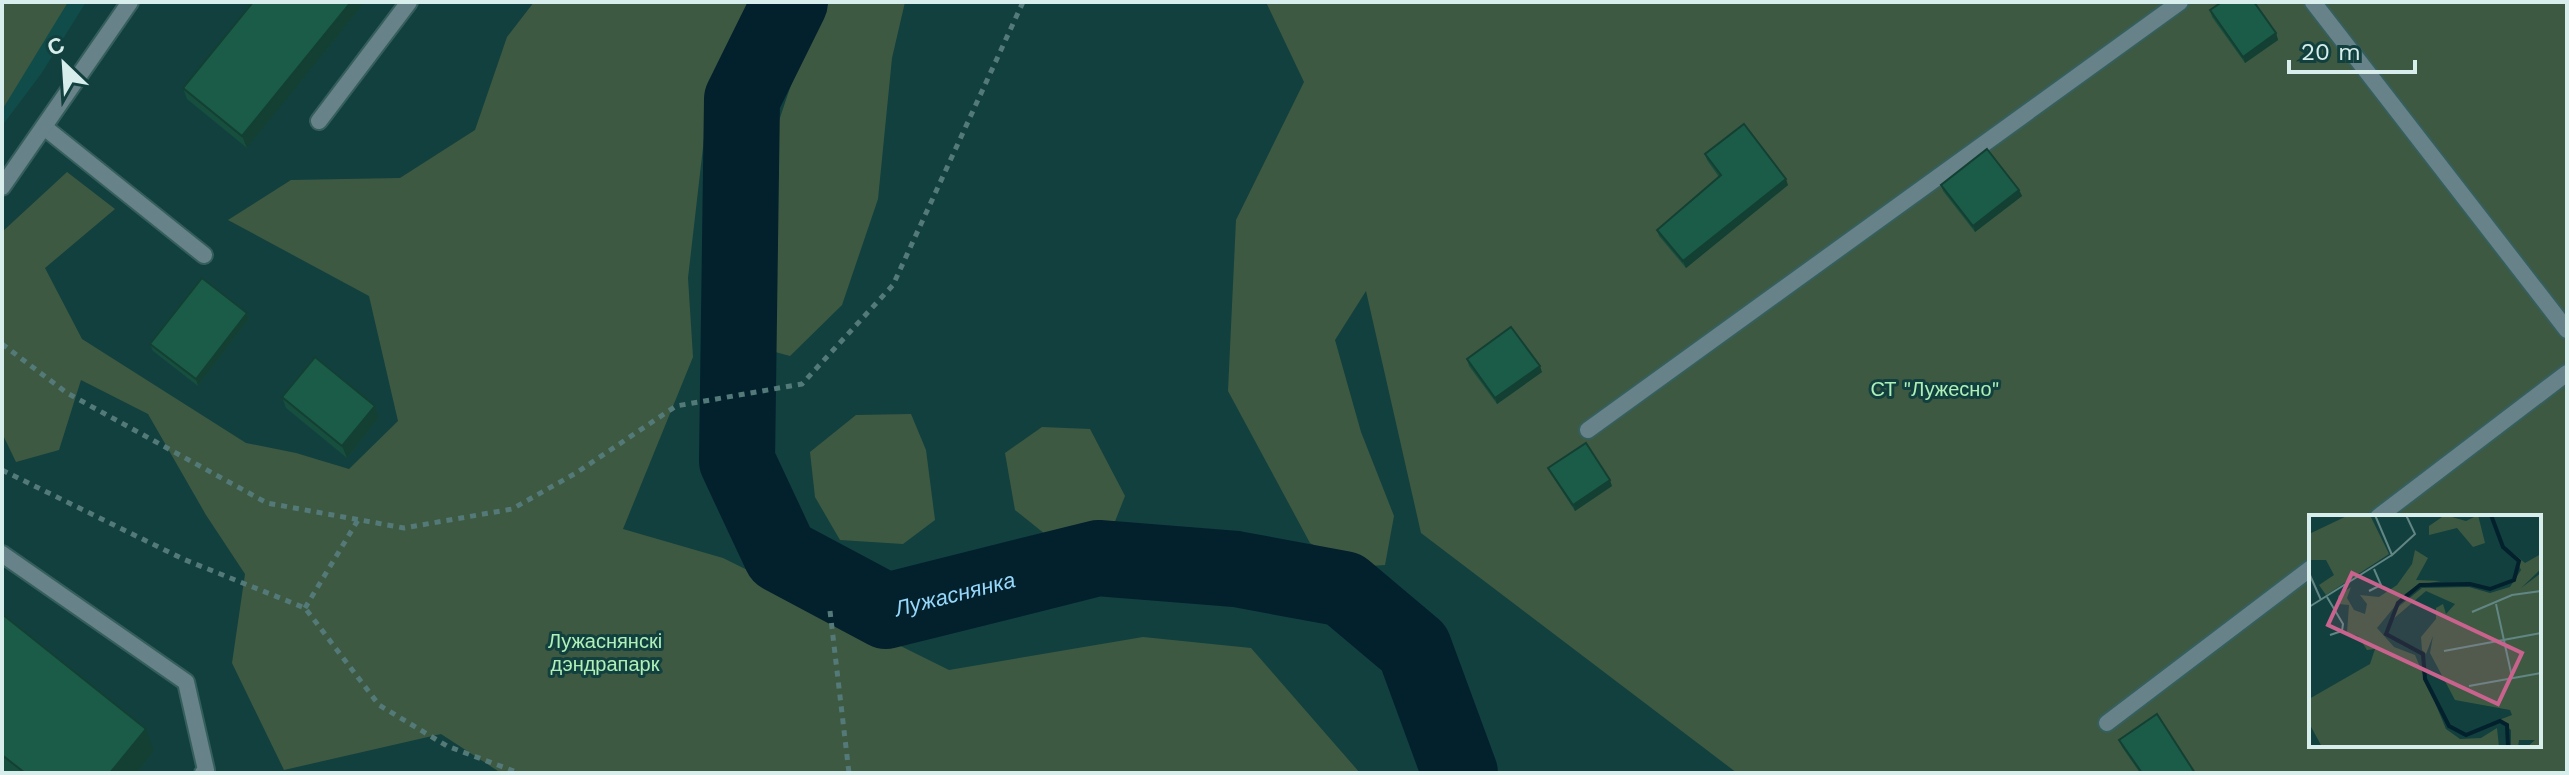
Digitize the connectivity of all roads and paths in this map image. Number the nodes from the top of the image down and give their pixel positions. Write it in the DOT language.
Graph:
graph roads {
  1 [pos="130,2"];
  2 [pos="409,2"];
  3 [pos="1023,2"];
  4 [pos="2180,2"];
  5 [pos="2313,2"];
  6 [pos="319,121"];
  7 [pos="44,127"];
  8 [pos="2,187"];
  9 [pos="204,255"];
  10 [pos="2567,330"];
  11 [pos="2,344"];
  12 [pos="2567,373"];
  13 [pos="1588,430"];
  14 [pos="2,470"];
  15 [pos="2381,515"];
  16 [pos="358,520"];
  17 [pos="2,554"];
  18 [pos="2309,570"];
  19 [pos="305,608"];
  20 [pos="830,611"];
  21 [pos="2107,723"];
  22 [pos="203,773"];
  23 [pos="519,773"];
  24 [pos="849,773"];
  1 -- 7 [label="street"];
  2 -- 6 [label="street"];
  3 -- 16 [label="path"];
  4 -- 13 [label="street"];
  5 -- 10 [label="street"];
  7 -- 8 [label="street"];
  7 -- 9 [label="street"];
  11 -- 16 [label="path"];
  12 -- 15 [label="street"];
  14 -- 19 [label="path"];
  16 -- 19 [label="path"];
  17 -- 22 [label="street"];
  18 -- 21 [label="street"];
  19 -- 23 [label="path"];
  20 -- 24 [label="path"];
}
